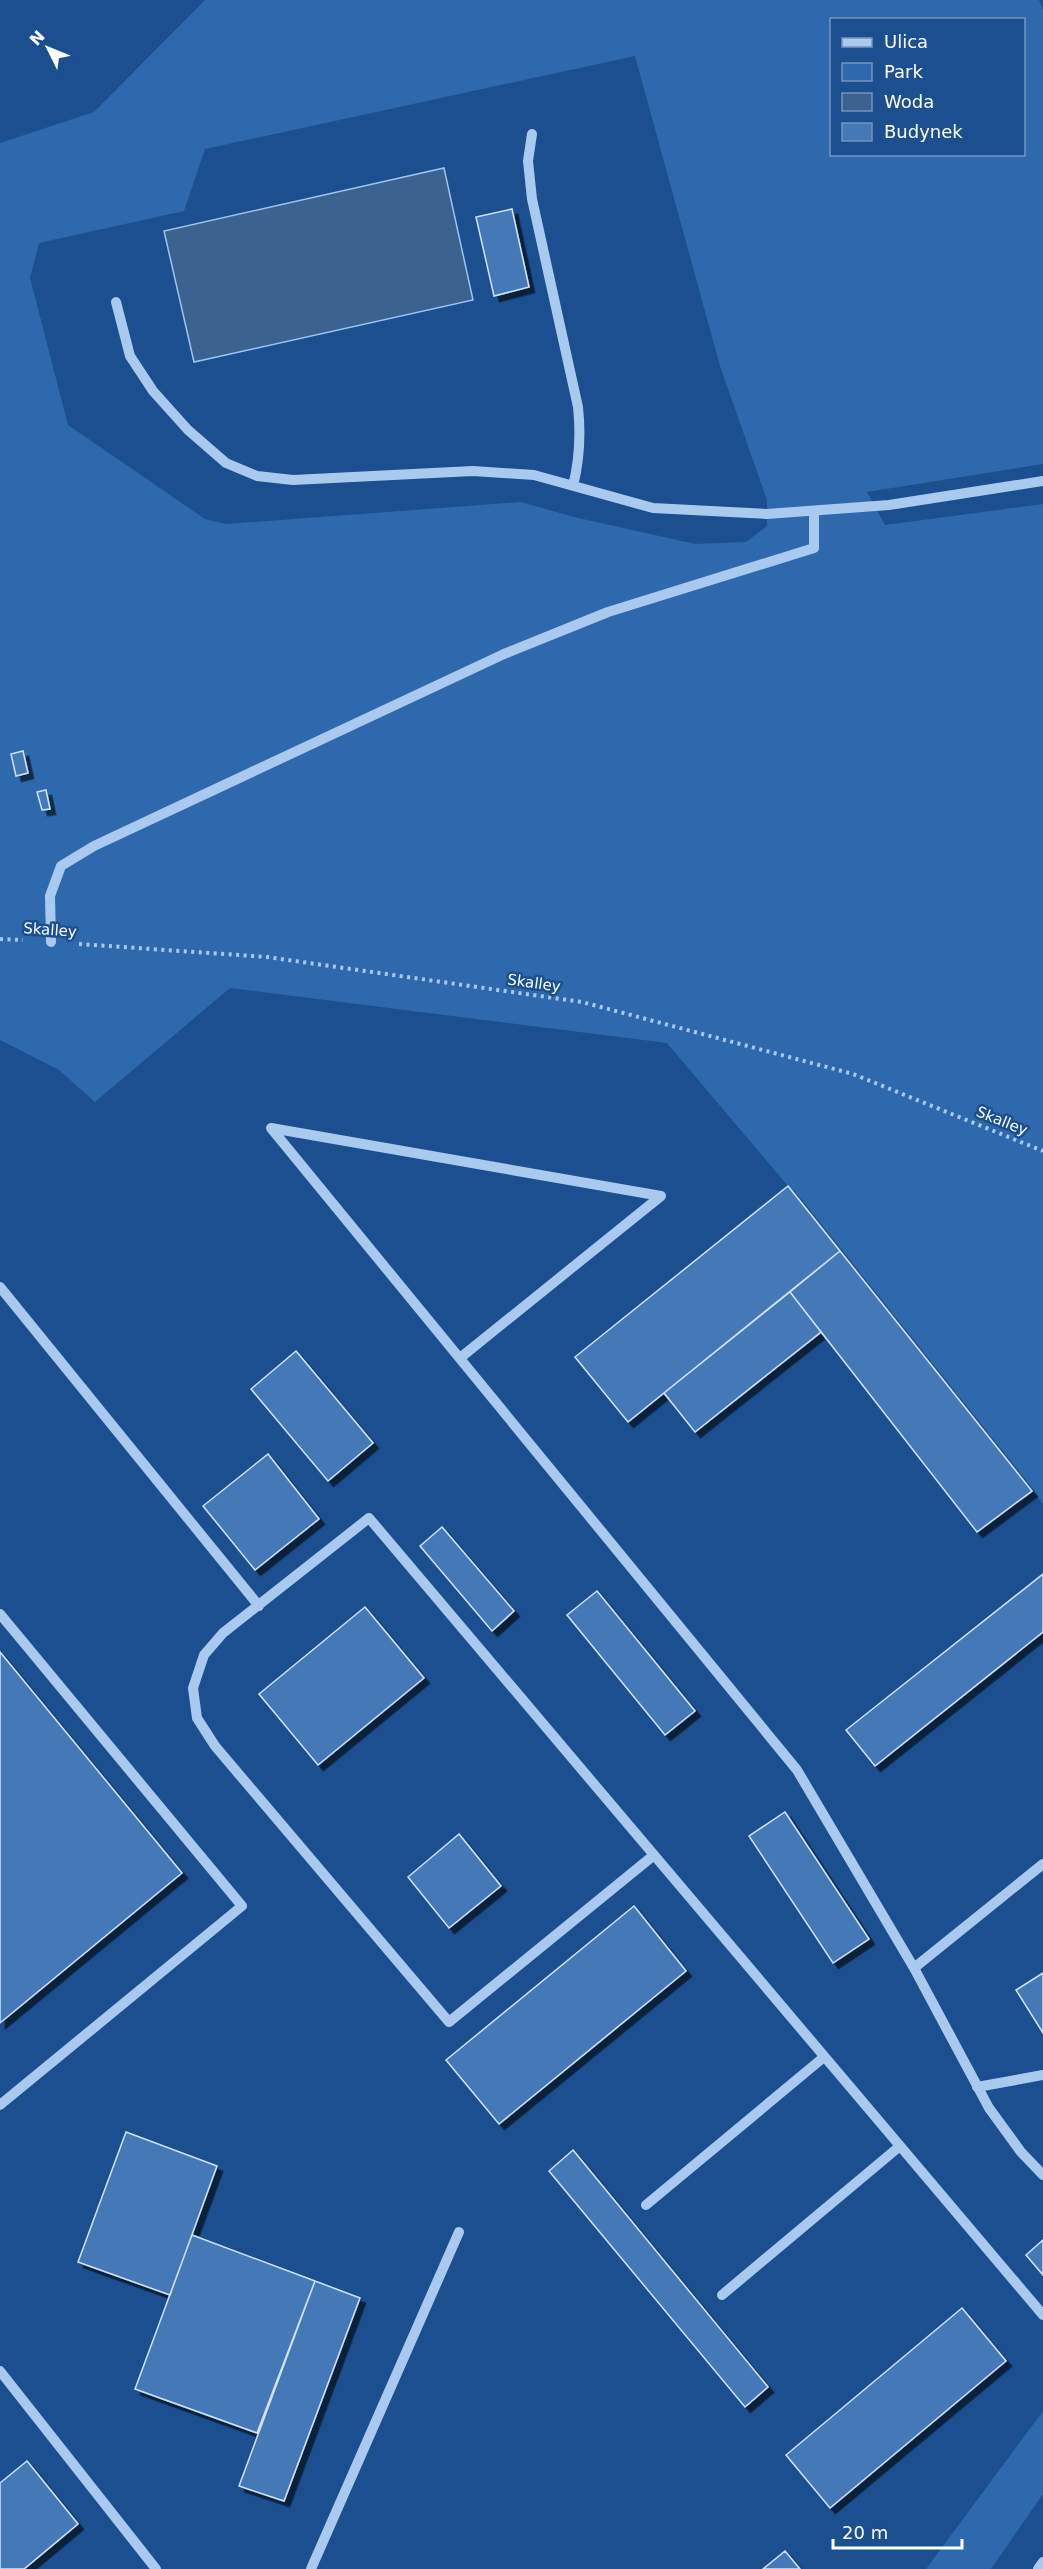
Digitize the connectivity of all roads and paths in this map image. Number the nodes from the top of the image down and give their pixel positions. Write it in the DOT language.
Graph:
graph roads {
  1 [pos="532,134"];
  2 [pos="116,302"];
  3 [pos="1043,481"];
  4 [pos="573,486"];
  5 [pos="814,512"];
  6 [pos="0,939"];
  7 [pos="51,942"];
  8 [pos="1043,1151"];
  9 [pos="0,1287"];
  10 [pos="460,1358"];
  11 [pos="259,1606"];
  12 [pos="0,1614"];
  13 [pos="654,1856"];
  14 [pos="1043,1864"];
  15 [pos="914,1968"];
  16 [pos="825,2057"];
  17 [pos="1043,2075"];
  18 [pos="977,2087"];
  19 [pos="0,2105"];
  20 [pos="900,2146"];
  21 [pos="1043,2175"];
  22 [pos="646,2205"];
  23 [pos="459,2232"];
  24 [pos="722,2295"];
  25 [pos="1043,2315"];
  26 [pos="0,2371"];
  27 [pos="1043,2562"];
  28 [pos="156,2569"];
  29 [pos="311,2569"];
  30 [pos="1038,2569"];
  1 -- 4 [label="street"];
  2 -- 4 [label="street"];
  3 -- 5 [label="street"];
  4 -- 5 [label="street"];
  5 -- 7 [label="street"];
  6 -- 7 [label="path, Skalley"];
  7 -- 8 [label="path, Skalley"];
  9 -- 11 [label="street"];
  10 -- 10 [label="street"];
  10 -- 15 [label="street"];
  11 -- 13 [label="street"];
  11 -- 13 [label="street"];
  12 -- 19 [label="street"];
  13 -- 16 [label="street"];
  14 -- 15 [label="street"];
  15 -- 18 [label="street"];
  16 -- 20 [label="street"];
  16 -- 22 [label="street"];
  17 -- 18 [label="street"];
  18 -- 21 [label="street"];
  20 -- 24 [label="street"];
  20 -- 25 [label="street"];
  23 -- 29 [label="street"];
  26 -- 28 [label="street"];
  27 -- 30 [label="street"];
}
